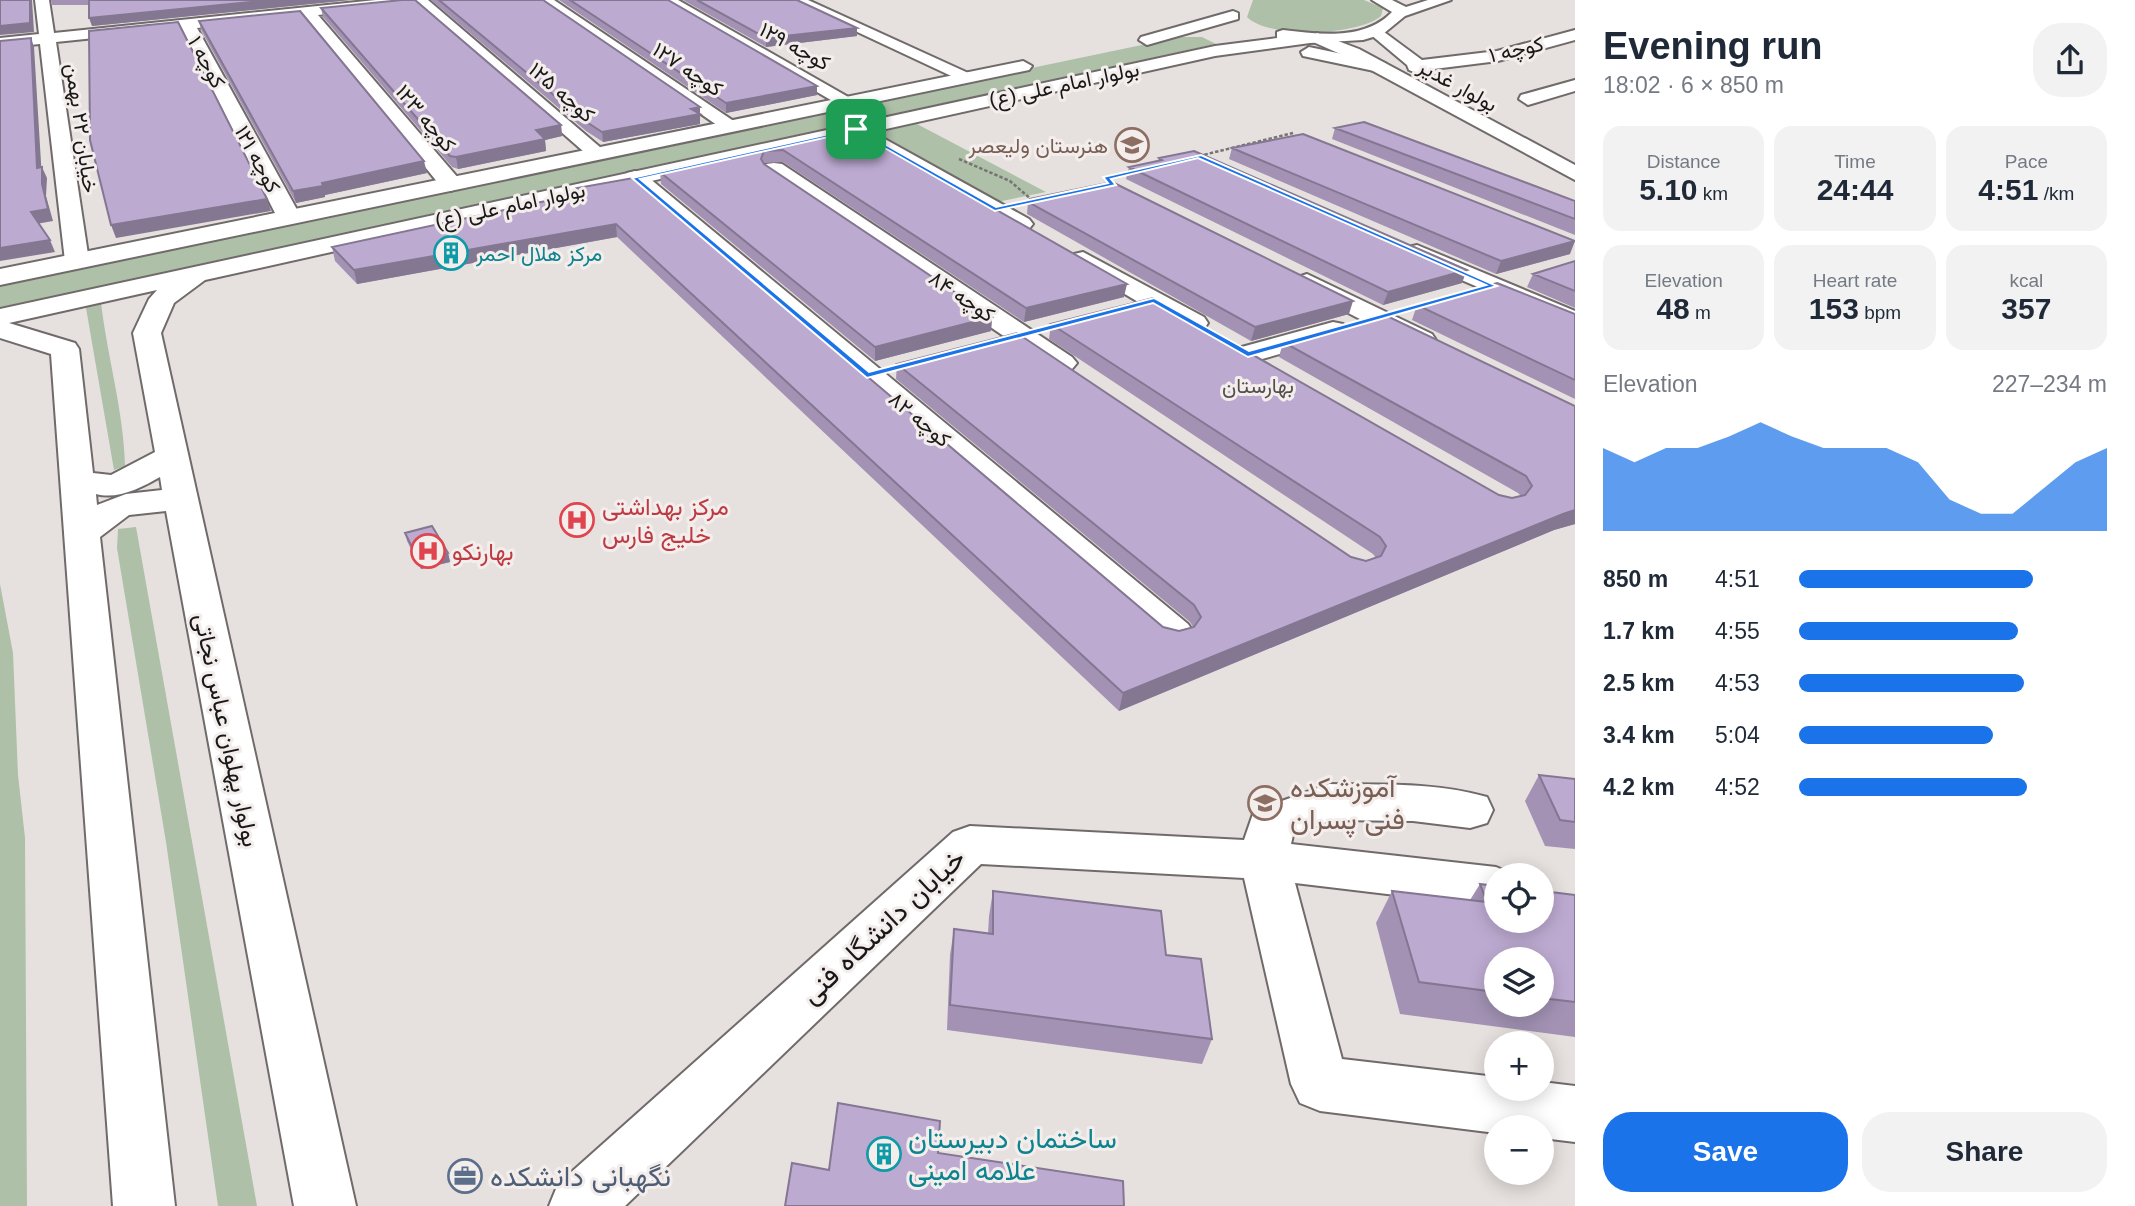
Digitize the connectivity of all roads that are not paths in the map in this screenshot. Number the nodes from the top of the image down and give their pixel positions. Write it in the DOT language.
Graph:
graph roads {
  1 [pos="42,0"];
  2 [pos="257,0"];
  3 [pos="420,0"];
  4 [pos="544,0"];
  5 [pos="667,0"];
  6 [pos="796,0"];
  7 [pos="1379,0"];
  8 [pos="1444,0"];
  9 [pos="361,3"];
  10 [pos="1238,8"];
  11 [pos="159,9"];
  12 [pos="306,12"];
  13 [pos="1401,13"];
  14 [pos="268,16"];
  15 [pos="187,24"];
  16 [pos="167,26"];
  17 [pos="1376,31"];
  18 [pos="1181,32"];
  19 [pos="1575,34"];
  20 [pos="47,38"];
  21 [pos="1313,38"];
  22 [pos="0,43"];
  23 [pos="1130,44"];
  24 [pos="1246,46"];
  25 [pos="1525,49"];
  26 [pos="1563,58"];
  27 [pos="1049,61"];
  28 [pos="1415,66"];
  29 [pos="1387,72"];
  30 [pos="968,77"];
  31 [pos="1436,77"];
  32 [pos="1575,85"];
  33 [pos="1454,88"];
  34 [pos="1417,89"];
  35 [pos="1528,99"];
  36 [pos="227,100"];
  37 [pos="848,102"];
  38 [pos="732,126"];
  39 [pos="1529,128"];
  40 [pos="856,129"];
  41 [pos="598,153"];
  42 [pos="774,169"];
  43 [pos="1575,174"];
  44 [pos="635,178"];
  45 [pos="451,184"];
  46 [pos="1034,201"];
  47 [pos="995,209"];
  48 [pos="289,217"];
  49 [pos="1391,241"];
  50 [pos="77,261"];
  51 [pos="1282,269"];
  52 [pos="198,274"];
  53 [pos="1528,276"];
  54 [pos="0,277"];
  55 [pos="1494,286"];
  56 [pos="1455,296"];
  57 [pos="1154,300"];
  58 [pos="1416,307"];
  59 [pos="1114,311"];
  60 [pos="0,317"];
  61 [pos="1377,318"];
  62 [pos="1575,321"];
  63 [pos="1060,325"];
  64 [pos="0,329"];
  65 [pos="1020,335"];
  66 [pos="1228,343"];
  67 [pos="982,345"];
  68 [pos="1451,354"];
  69 [pos="905,365"];
  70 [pos="1283,374"];
  71 [pos="867,375"];
  72 [pos="1088,381"];
  73 [pos="172,456"];
  74 [pos="76,476"];
  75 [pos="180,499"];
  76 [pos="82,535"];
  77 [pos="1174,633"];
  78 [pos="1470,810"];
  79 [pos="1264,860"];
  80 [pos="1484,886"];
  81 [pos="1575,1114"];
  82 [pos="144,1206"];
  83 [pos="325,1206"];
  84 [pos="580,1206"];
  1 -- 20 [label="street, خیابان ۲۲ بهمن"];
  2 -- 14 [label="street"];
  3 -- 9 [label="street"];
  3 -- 41 [label="street, کوچه ۱۲۵"];
  4 -- 38 [label="street, کوچه ۱۲۷"];
  5 -- 37 [label="street, کوچه ۱۲۹"];
  6 -- 30 [label="street"];
  7 -- 13 [label="street"];
  8 -- 13 [label="street"];
  9 -- 12 [label="street"];
  10 -- 18 [label="street, بولوار امام علی (ع)"];
  10 -- 21 [label="street"];
  11 -- 16 [label="street"];
  12 -- 14 [label="street"];
  12 -- 45 [label="street, کوچه ۱۲۳"];
  13 -- 17 [label="street"];
  14 -- 15 [label="street"];
  15 -- 16 [label="street"];
  15 -- 36 [label="street, کوچه ۱"];
  16 -- 20 [label="street"];
  17 -- 21 [label="street"];
  17 -- 28 [label="street, بولوار غدیر"];
  18 -- 23 [label="street, بولوار امام علی (ع)"];
  18 -- 24 [label="street"];
  19 -- 25 [label="street, کوچه ۱"];
  20 -- 22 [label="street"];
  20 -- 50 [label="street, خیابان ۲۲ بهمن"];
  21 -- 24 [label="street, بولوار امام علی (ع)"];
  21 -- 29 [label="street, بولوار غدیر"];
  24 -- 29 [label="street"];
  24 -- 40 [label="street, بولوار امام علی (ع)"];
  25 -- 26 [label="street"];
  25 -- 28 [label="street, کوچه ۱"];
  27 -- 30 [label="street, بولوار امام علی (ع)"];
  28 -- 31 [label="street, بولوار غدیر"];
  29 -- 31 [label="street"];
  29 -- 34 [label="street, بولوار غدیر"];
  30 -- 37 [label="street, بولوار امام علی (ع)"];
  31 -- 33 [label="street, بولوار غدیر"];
  32 -- 35 [label="street"];
  33 -- 34 [label="street"];
  33 -- 39 [label="street, بولوار غدیر"];
  34 -- 43 [label="street, بولوار غدیر"];
  36 -- 48 [label="street, کوچه ۱۲۱"];
  37 -- 38 [label="street, بولوار امام علی (ع)"];
  38 -- 41 [label="street, بولوار امام علی (ع)"];
  40 -- 44 [label="street, بولوار امام علی (ع)"];
  40 -- 47 [label="street"];
  41 -- 45 [label="street, بولوار امام علی (ع)"];
  42 -- 65 [label="street, کوچه ۸۴"];
  44 -- 52 [label="street, بولوار امام علی (ع)"];
  44 -- 71 [label="street, کوچه ۸۲"];
  45 -- 48 [label="street, بولوار امام علی (ع)"];
  46 -- 47 [label="street"];
  47 -- 57 [label="street"];
  48 -- 50 [label="street, بولوار امام علی (ع)"];
  49 -- 55 [label="street"];
  50 -- 54 [label="street, بولوار امام علی (ع)"];
  51 -- 61 [label="street"];
  52 -- 60 [label="street, بولوار امام علی (ع)"];
  52 -- 73 [label="street, بولوار پهلوان عباس نجاتی"];
  53 -- 55 [label="street"];
  55 -- 56 [label="street"];
  55 -- 62 [label="street"];
  57 -- 59 [label="street"];
  57 -- 66 [label="street"];
  58 -- 61 [label="street"];
  61 -- 66 [label="street"];
  61 -- 68 [label="street"];
  63 -- 65 [label="street"];
  64 -- 74 [label="street"];
  65 -- 67 [label="street"];
  65 -- 72 [label="street, کوچه ۸۴"];
  66 -- 70 [label="street"];
  69 -- 71 [label="street"];
  71 -- 77 [label="street, کوچه ۸۲"];
  73 -- 74 [label="street"];
  73 -- 75 [label="street, بولوار پهلوان عباس نجاتی"];
  74 -- 76 [label="street"];
  75 -- 76 [label="street"];
  75 -- 83 [label="street, بولوار پهلوان عباس نجاتی"];
  76 -- 82 [label="street"];
  78 -- 79 [label="street"];
  79 -- 80 [label="street, خیابان دانشگاه فنی"];
  79 -- 81 [label="street"];
  79 -- 84 [label="street, خیابان دانشگاه فنی"];
}
